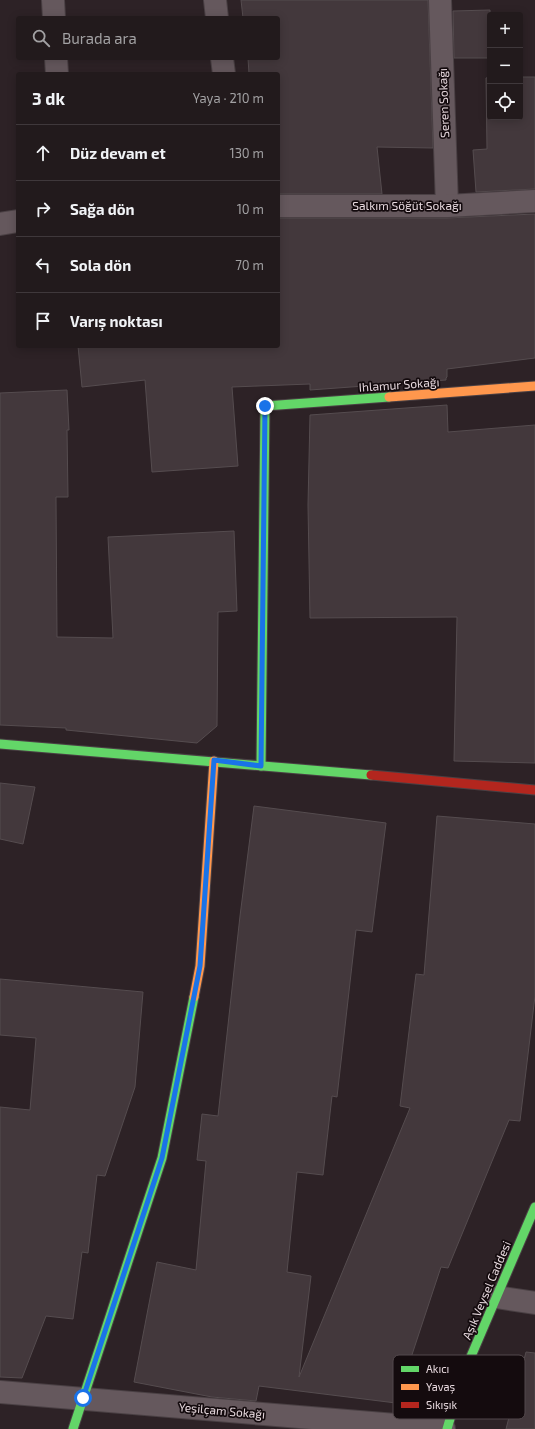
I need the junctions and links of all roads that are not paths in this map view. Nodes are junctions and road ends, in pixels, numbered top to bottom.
1 (52, 0) edge
2 (215, 0) edge
3 (440, 0) edge
4 (54, 16) edge
5 (217, 16) edge
6 (56, 60) edge
7 (222, 60) edge
8 (57, 72) edge
9 (224, 72) edge
10 (535, 201) edge
11 (280, 206) edge
12 (447, 206) junction
13 (16, 221) edge
14 (0, 224) edge
15 (535, 386) edge
16 (0, 744) edge
17 (214, 760) junction
18 (261, 766) junction
19 (535, 790) edge
20 (535, 1207) edge
21 (496, 1297) junction
22 (535, 1303) edge
23 (471, 1355) edge
24 (0, 1392) edge
25 (83, 1398) junction
26 (449, 1419) edge
27 (73, 1429) edge
28 (446, 1429) edge

1 - 4 street
2 - 5 street
3 - 12 street, Seren Sokağı
6 - 8 street
7 - 9 street
10 - 12 street, Salkım Söğüt Sokağı
11 - 12 street, Salkım Söğüt Sokağı
13 - 14 street
15 - 18 street, Ihlamur Sokağı
16 - 17 street
17 - 18 street
17 - 25 street
18 - 19 street
20 - 21 street, Aşık Veysel Caddesi
21 - 22 street
21 - 23 street, Aşık Veysel Caddesi
24 - 25 street, Yeşilçam Sokağı
25 - 27 street
25 - 28 street, Yeşilçam Sokağı
26 - 28 street, Aşık Veysel Caddesi

